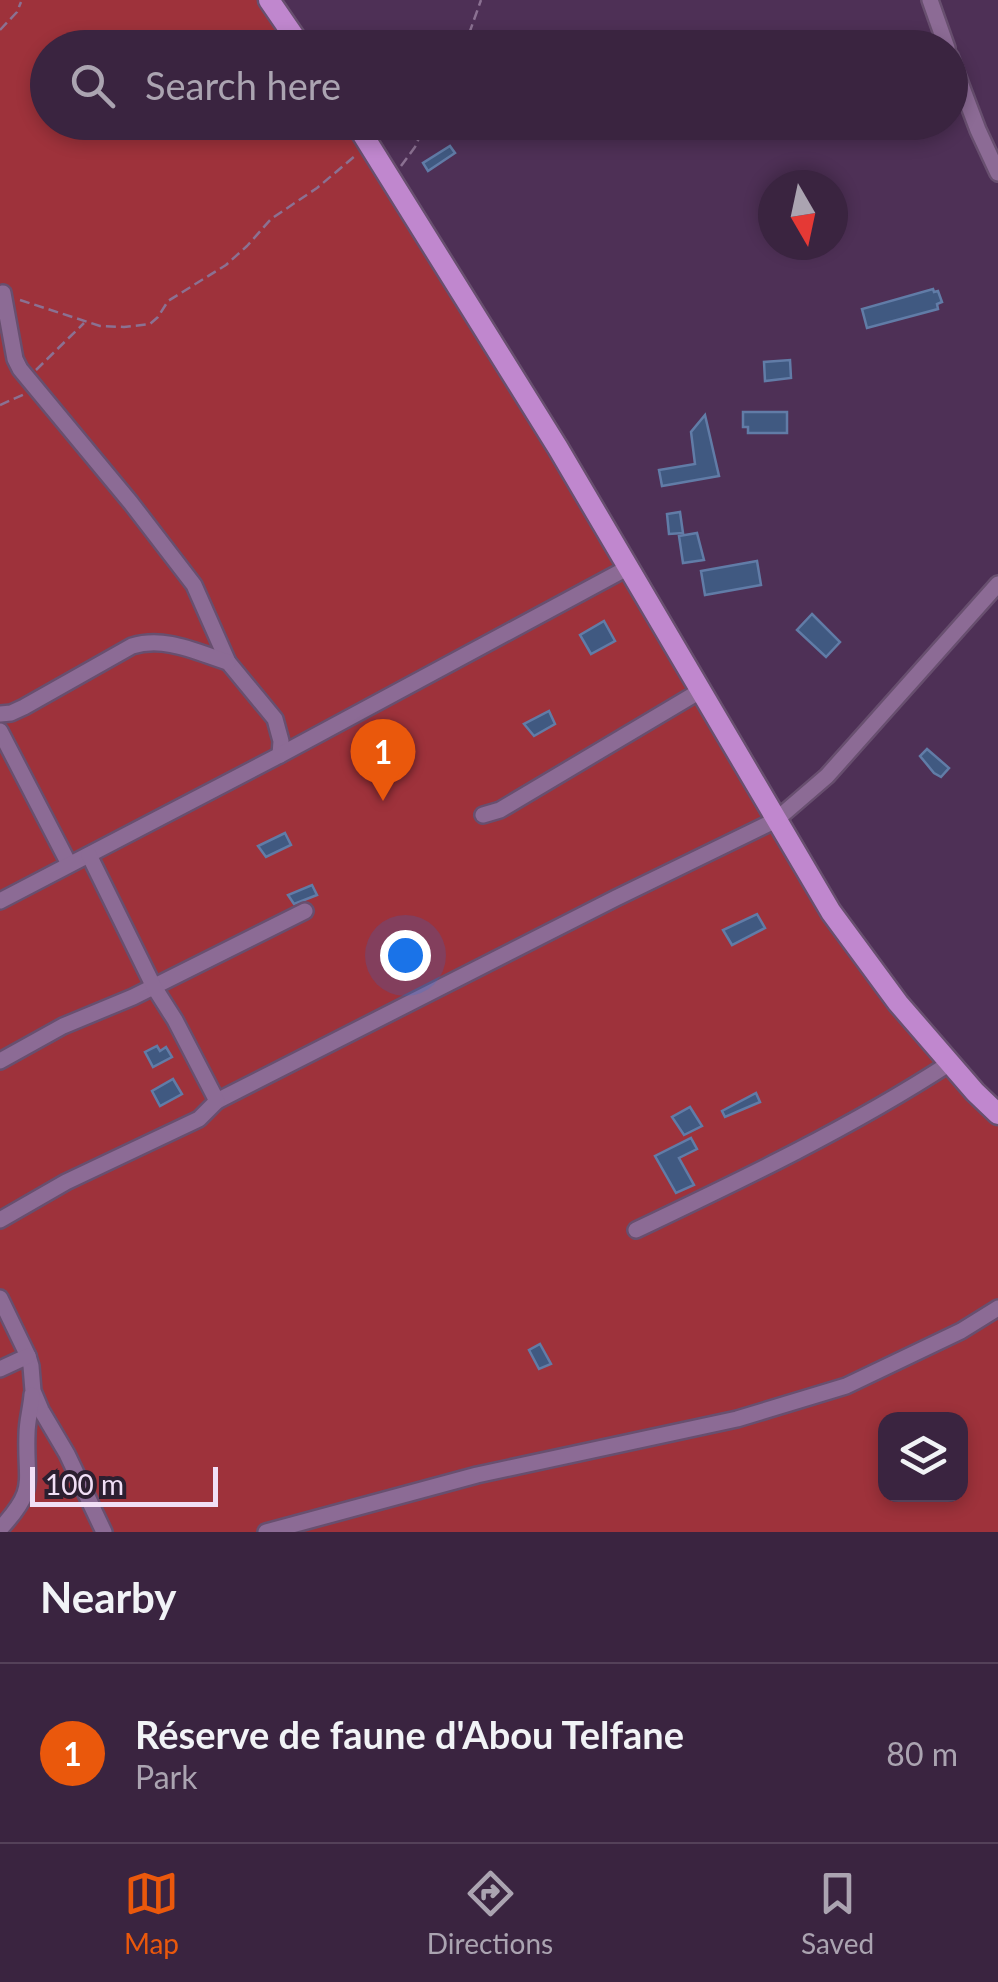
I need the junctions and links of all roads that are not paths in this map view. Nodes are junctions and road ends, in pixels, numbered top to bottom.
1 (269, 0) edge
2 (930, 0) edge
3 (290, 30) edge
4 (941, 30) edge
5 (968, 104) edge
6 (367, 140) edge
7 (998, 173) edge
8 (2, 294) edge
9 (629, 567) junction
10 (998, 584) edge
11 (228, 662) junction
12 (700, 691) junction
13 (0, 714) edge
14 (0, 730) edge
15 (280, 755) junction
16 (483, 814) dead end
17 (776, 820) junction
18 (89, 855) junction
19 (69, 864) junction
20 (0, 901) edge
21 (305, 911) dead end
22 (154, 987) junction
23 (0, 1061) edge
24 (950, 1064) junction
25 (217, 1101) junction
26 (998, 1114) edge
27 (0, 1220) edge
28 (636, 1230) dead end
29 (0, 1298) edge
30 (998, 1308) edge
31 (28, 1356) junction
32 (0, 1369) edge
33 (33, 1391) junction
34 (0, 1529) edge
35 (104, 1532) edge
36 (266, 1532) edge

1 - 3 main road
2 - 4 street
5 - 7 street
6 - 9 main road
8 - 11 street
9 - 12 main road
9 - 15 street
10 - 17 street
11 - 13 street
11 - 15 street
12 - 16 street
12 - 17 main road
14 - 19 street
15 - 18 street
17 - 24 main road
17 - 25 street
18 - 19 street
18 - 22 street
19 - 20 street
21 - 22 street
22 - 23 street
22 - 25 street
24 - 26 main road
24 - 28 street
25 - 27 street
29 - 31 street
30 - 36 street
31 - 32 street
31 - 33 street
33 - 34 street
33 - 35 street

